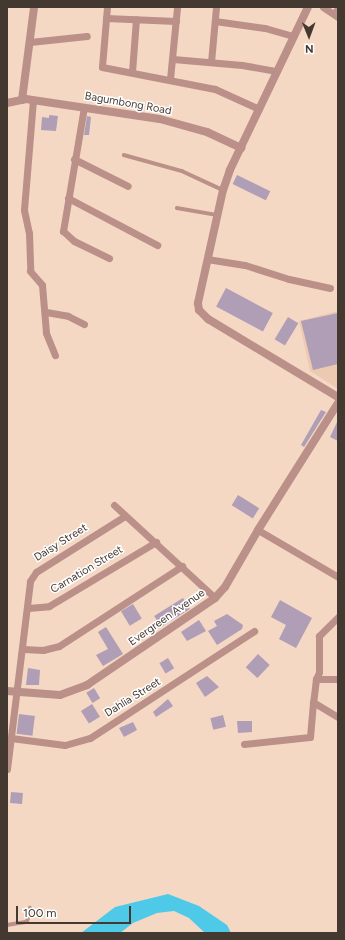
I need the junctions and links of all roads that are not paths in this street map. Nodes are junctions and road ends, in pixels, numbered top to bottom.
1 (34, 7) edge
2 (107, 7) edge
3 (177, 7) edge
4 (216, 7) edge
5 (308, 7) edge
6 (323, 7) edge
7 (338, 7) edge
8 (336, 15) edge
9 (106, 18) junction
10 (136, 19) junction
11 (176, 21) junction
12 (215, 21) junction
13 (87, 36) dead end
14 (293, 36) junction
15 (30, 42) junction
16 (173, 59) junction
17 (211, 62) junction
18 (276, 71) junction
19 (132, 72) junction
20 (170, 79) junction
21 (22, 100) junction
22 (33, 100) junction
23 (7, 103) edge
24 (84, 107) junction
25 (259, 109) junction
26 (241, 148) junction
27 (124, 155) dead end
28 (74, 160) junction
29 (128, 186) dead end
30 (223, 190) junction
31 (68, 198) junction
32 (176, 208) dead end
33 (217, 215) junction
34 (157, 245) dead end
35 (109, 258) dead end
36 (207, 259) junction
37 (330, 288) dead end
38 (46, 312) junction
39 (84, 324) dead end
40 (55, 355) dead end
41 (338, 397) edge
42 (338, 403) edge
43 (114, 505) dead end
44 (125, 516) junction
45 (258, 530) junction
46 (156, 542) junction
47 (182, 566) junction
48 (338, 577) edge
49 (216, 598) junction
50 (28, 608) junction
51 (338, 617) edge
52 (254, 632) dead end
53 (23, 650) junction
54 (316, 679) junction
55 (338, 679) edge
56 (7, 691) edge
57 (18, 692) junction
58 (313, 702) junction
59 (338, 717) edge
60 (11, 738) junction
61 (244, 744) dead end
62 (7, 769) edge
63 (30, 908) dead end
64 (7, 924) edge

1 - 15 street
2 - 9 street
3 - 11 street
4 - 12 street
5 - 14 street
6 - 8 street
7 - 8 lane
9 - 10 street
9 - 19 street
10 - 11 street
10 - 19 street
11 - 16 street
12 - 14 street
12 - 17 street
13 - 15 street
14 - 18 street
15 - 21 street
16 - 17 street
16 - 20 street
17 - 18 street
18 - 25 street
19 - 20 street
20 - 25 street
21 - 22 street, Bagumbong Road
21 - 23 street, Bagumbong Road
22 - 24 street, Bagumbong Road
22 - 38 street
24 - 26 street, Bagumbong Road
24 - 28 street
25 - 26 street
26 - 30 street
27 - 30 lane
28 - 29 street
28 - 31 street
30 - 33 street
31 - 34 street
31 - 35 street
32 - 33 lane
33 - 36 street
36 - 37 street
36 - 41 street
38 - 39 street
38 - 40 street
42 - 45 street, Evergreen Avenue
43 - 44 street
44 - 46 street
44 - 50 street, Daisy Street
45 - 48 street
45 - 49 street, Evergreen Avenue
46 - 47 street
46 - 50 street, Carnation Street
47 - 49 street
47 - 53 street
49 - 57 street, Evergreen Avenue
50 - 53 street, Daisy Street
51 - 54 street
52 - 60 street, Dahlia Street
53 - 57 street, Daisy Street
54 - 55 street
54 - 58 street
56 - 57 street, Evergreen Avenue
57 - 60 street, Daisy Street
58 - 59 street
58 - 61 street
60 - 62 street, Daisy Street
63 - 64 lane

